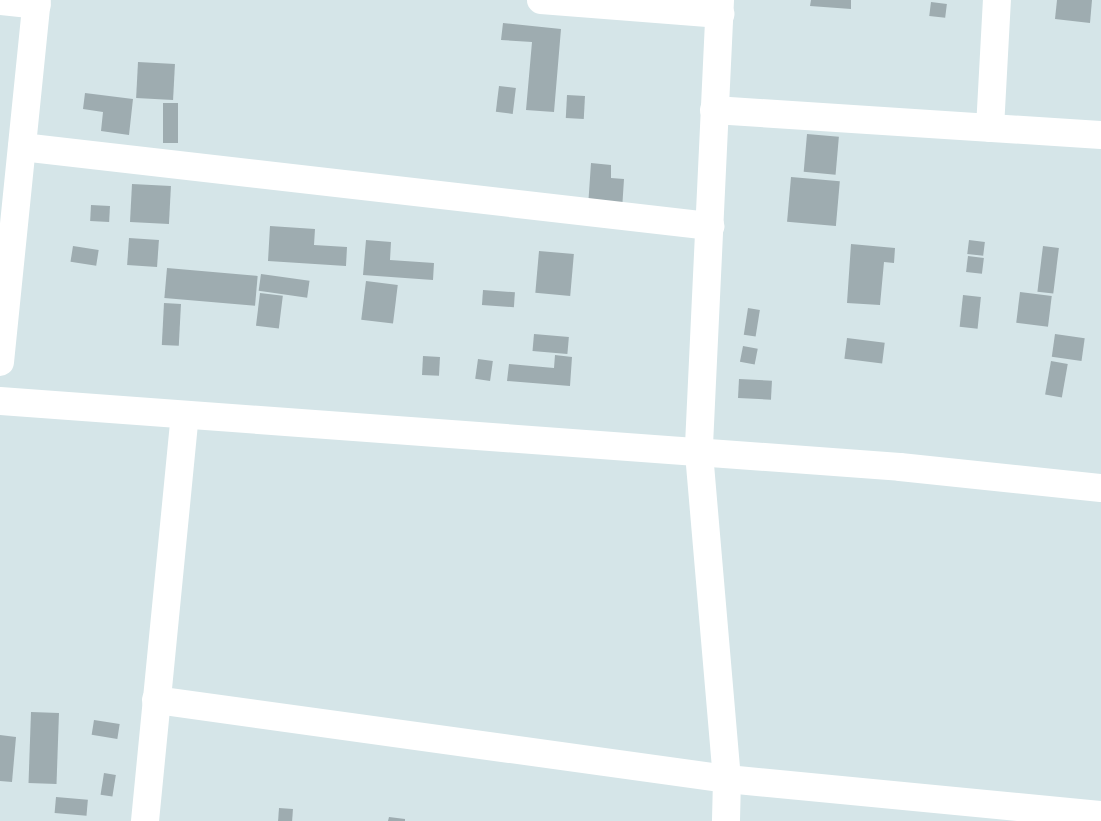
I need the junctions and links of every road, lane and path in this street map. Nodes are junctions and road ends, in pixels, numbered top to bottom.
1 (541, 0) edge
2 (997, 0) edge
3 (0, 1) edge
4 (37, 2) edge
5 (720, 7) edge
6 (714, 110) junction
7 (990, 128) junction
8 (1101, 135) edge
9 (22, 147) junction
10 (710, 226) junction
11 (0, 362) edge
12 (0, 401) edge
13 (185, 416) junction
14 (699, 453) junction
15 (1101, 488) edge
16 (156, 700) junction
17 (727, 779) junction
18 (1101, 815) edge
19 (145, 821) edge
20 (726, 821) edge

1 - 5 street
2 - 7 street
3 - 4 street
4 - 9 street
5 - 6 street
6 - 7 street
6 - 10 street
7 - 8 street
9 - 10 street
9 - 11 street
10 - 14 street
12 - 13 street
13 - 14 street
13 - 16 street
14 - 15 street
14 - 17 street
16 - 17 street
16 - 19 street
17 - 18 street
17 - 20 street

